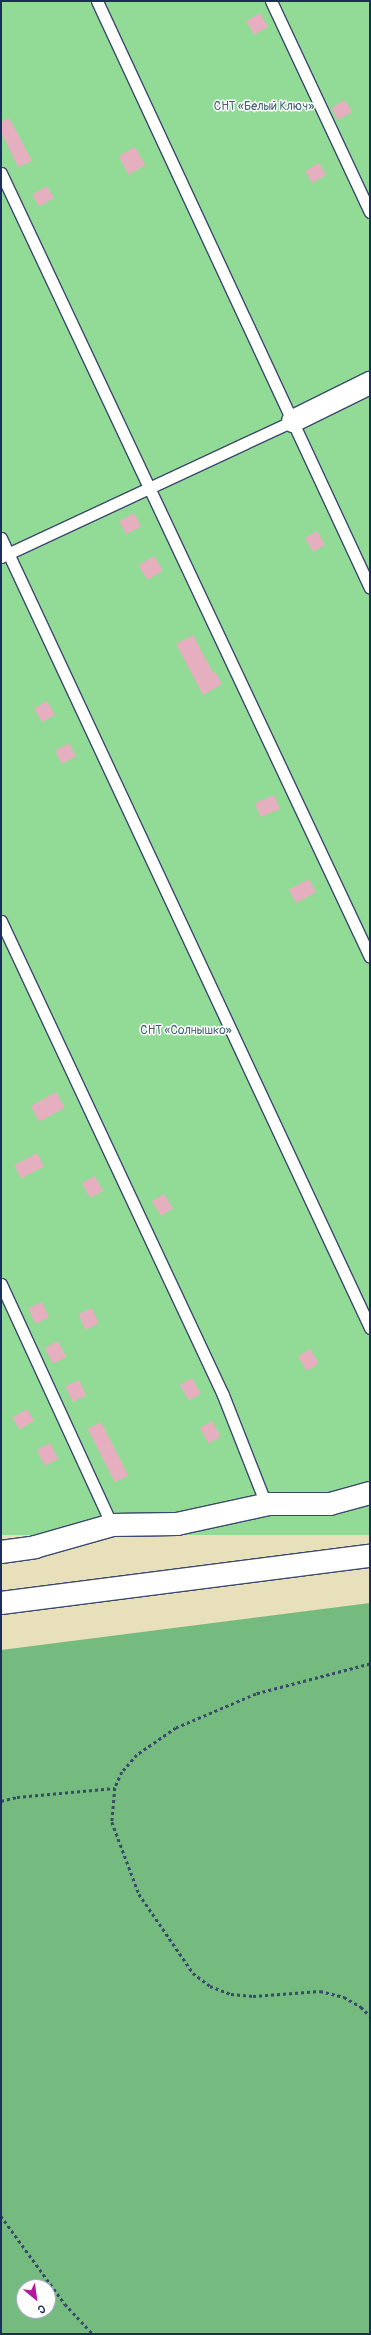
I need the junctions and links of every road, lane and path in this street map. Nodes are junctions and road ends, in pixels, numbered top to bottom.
1 (97, 1) edge
2 (271, 1) edge
3 (1, 173) edge
4 (370, 212) edge
5 (370, 383) edge
6 (293, 421) junction
7 (149, 488) junction
8 (1, 538) edge
9 (5, 556) edge
10 (370, 588) edge
11 (1, 921) edge
12 (370, 957) edge
13 (1, 1284) edge
14 (370, 1328) edge
15 (370, 1493) edge
16 (266, 1504) junction
17 (112, 1525) junction
18 (1, 1552) edge
19 (370, 1556) edge
20 (1, 1603) edge
21 (370, 1664) edge
22 (115, 1788) junction
23 (1, 1801) edge
24 (370, 2016) edge
25 (1, 2216) edge
26 (94, 2334) edge

1 - 6 lane
2 - 4 lane
3 - 7 lane
5 - 6 street
6 - 7 lane
6 - 10 lane
7 - 9 lane
7 - 12 lane
8 - 9 lane
9 - 14 lane
11 - 16 lane
13 - 17 lane
15 - 16 street
16 - 17 street
17 - 18 street
19 - 20 street
21 - 22 path
22 - 23 path
22 - 24 path
25 - 26 path

